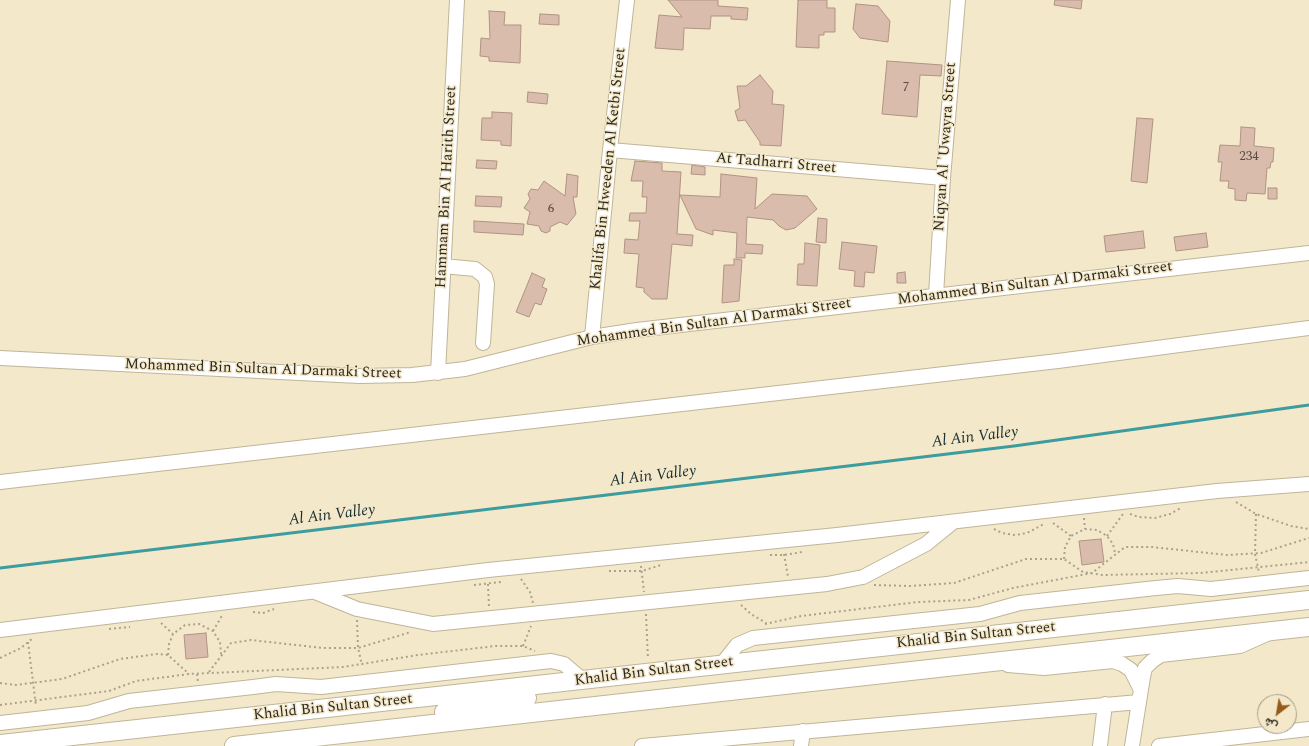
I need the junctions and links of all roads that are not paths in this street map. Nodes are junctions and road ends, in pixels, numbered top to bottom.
1 (456, 0) edge
2 (627, 0) edge
3 (958, 0) edge
4 (610, 150) junction
5 (943, 178) junction
6 (1309, 253) edge
7 (443, 266) junction
8 (936, 295) junction
9 (1309, 328) edge
10 (592, 337) junction
11 (483, 343) dead end
12 (0, 358) edge
13 (438, 373) junction
14 (0, 482) edge
15 (1309, 484) edge
16 (953, 522) junction
17 (1309, 578) edge
18 (313, 591) junction
19 (1309, 600) edge
20 (1309, 627) edge
21 (0, 630) edge
22 (1271, 632) junction
23 (996, 662) junction
24 (722, 664) junction
25 (583, 680) junction
26 (529, 687) junction
27 (1140, 695) junction
28 (1105, 704) junction
29 (0, 723) edge
30 (1309, 729) edge
31 (383, 730) junction
32 (802, 731) junction
33 (0, 744) edge
34 (681, 744) edge
35 (1169, 745) edge
36 (234, 746) edge
37 (642, 746) edge
38 (801, 746) edge
39 (1100, 746) edge
40 (1132, 746) edge

1 - 7 street, Hammam Bin Al Harith Street
2 - 4 street, Khalifa Bin Hweeden Al Ketbi Street
3 - 5 street, Niqyan Al 'Uwayra Street
4 - 5 street, At Tadharri Street
4 - 10 street, Khalifa Bin Hweeden Al Ketbi Street
5 - 8 street, Niqyan Al 'Uwayra Street
6 - 8 street, Mohammed Bin Sultan Al Darmaki Street
7 - 11 street
7 - 13 street, Hammam Bin Al Harith Street
8 - 10 street, Mohammed Bin Sultan Al Darmaki Street
9 - 14 street
10 - 13 street, Mohammed Bin Sultan Al Darmaki Street
12 - 13 street, Mohammed Bin Sultan Al Darmaki Street
15 - 16 street
16 - 18 street
16 - 18 street
17 - 24 street
18 - 21 street
19 - 24 main road, Khalid Bin Sultan Street
20 - 22 main road, Khalid Bin Sultan Street
22 - 23 main road, Khalid Bin Sultan Street
22 - 27 street
23 - 27 street
23 - 31 main road, Khalid Bin Sultan Street
24 - 25 main road, Khalid Bin Sultan Street
25 - 26 main road, Khalid Bin Sultan Street
25 - 29 street
26 - 31 main road
26 - 33 main road, Khalid Bin Sultan Street
27 - 28 street
27 - 40 street
28 - 32 street
28 - 39 street
30 - 35 street
31 - 36 main road, Khalid Bin Sultan Street
32 - 34 street
32 - 38 street
34 - 37 street

